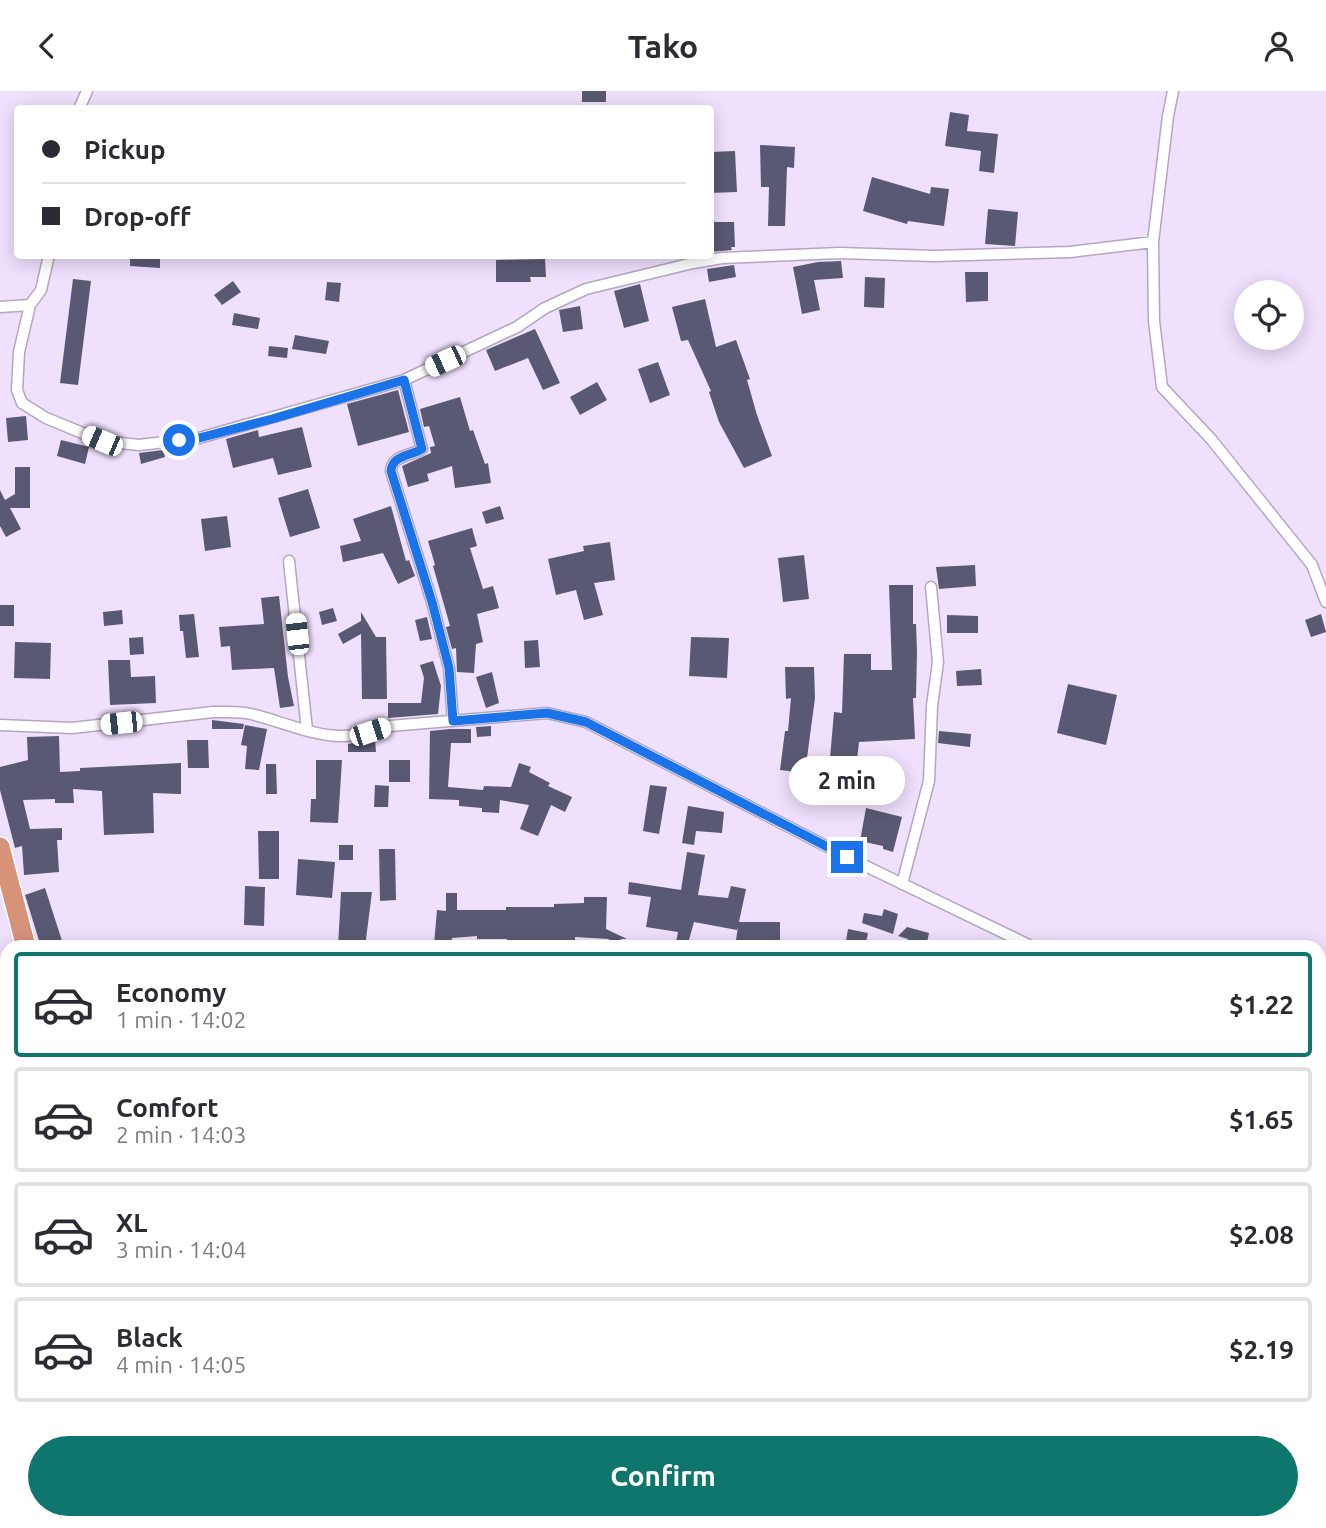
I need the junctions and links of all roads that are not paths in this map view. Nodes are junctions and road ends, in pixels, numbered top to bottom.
1 (1173, 91) edge
2 (1153, 242) junction
3 (48, 259) edge
4 (30, 305) junction
5 (0, 307) edge
6 (404, 380) junction
7 (289, 561) dead end
8 (931, 587) dead end
9 (1326, 602) edge
10 (453, 721) junction
11 (0, 725) edge
12 (307, 730) junction
13 (0, 847) edge
14 (902, 884) junction
15 (24, 940) edge
16 (1018, 940) edge

1 - 2 street
2 - 6 street
2 - 9 street
3 - 4 street
4 - 5 street
4 - 6 street
6 - 10 street
7 - 12 street
8 - 14 street
10 - 12 street
10 - 14 street
11 - 12 street
13 - 15 highway
14 - 16 street

